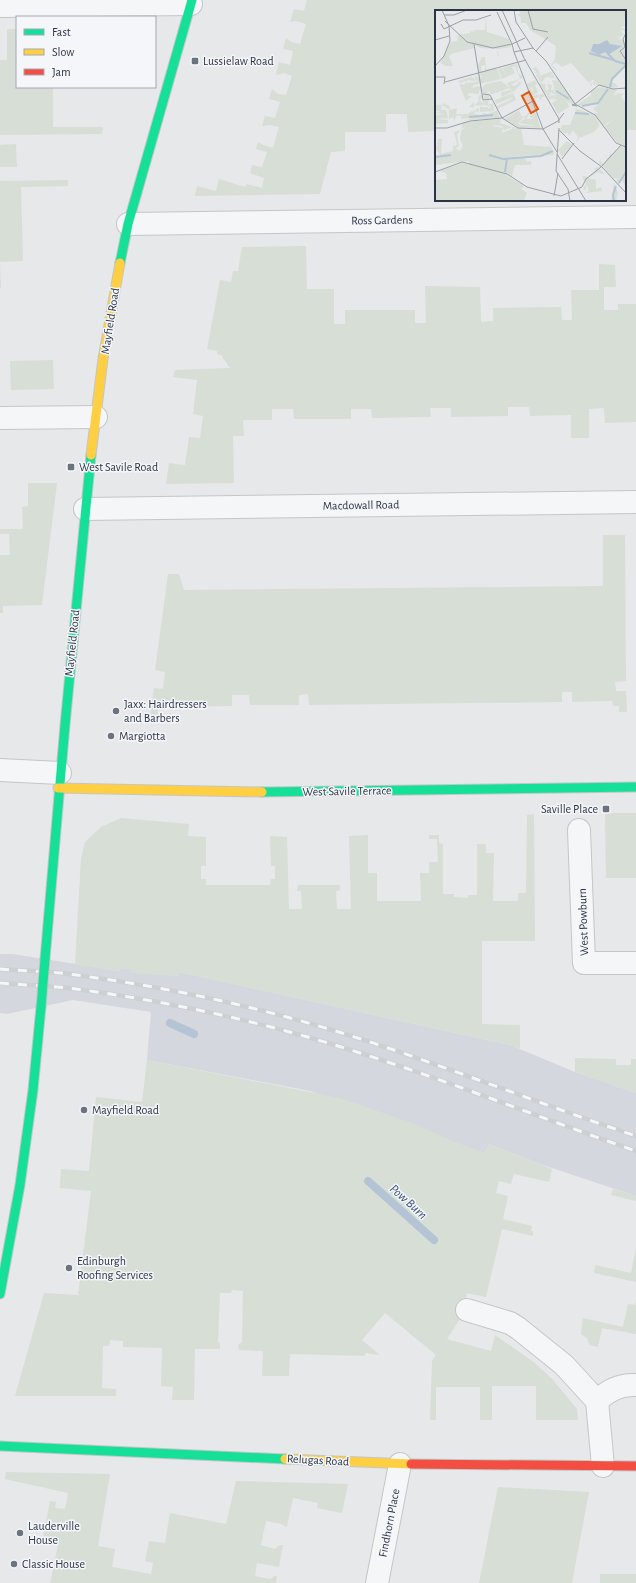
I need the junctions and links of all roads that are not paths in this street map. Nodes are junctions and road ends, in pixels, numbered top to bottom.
1 (191, 2) edge
2 (0, 6) edge
3 (636, 217) edge
4 (128, 224) junction
5 (96, 417) junction
6 (0, 418) edge
7 (636, 502) edge
8 (85, 509) junction
9 (0, 770) edge
10 (59, 781) junction
11 (636, 787) edge
12 (579, 830) dead end
13 (636, 963) edge
14 (3, 1261) edge
15 (0, 1294) edge
16 (467, 1310) dead end
17 (636, 1385) edge
18 (597, 1401) junction
19 (0, 1446) edge
20 (400, 1464) junction
21 (602, 1466) junction
22 (636, 1466) edge
23 (377, 1583) edge

1 - 2 street
1 - 4 street, Mayfield Road
3 - 4 street, Ross Gardens
4 - 5 street, Mayfield Road
5 - 6 street
5 - 8 street, Mayfield Road
7 - 8 street, Macdowall Road
8 - 10 street, Mayfield Road
9 - 10 street
10 - 11 street, West Savile Terrace
10 - 14 street, Mayfield Road, bridge
12 - 13 street, West Powburn
14 - 15 street, Mayfield Road
16 - 18 street
17 - 18 street
18 - 21 street
19 - 20 street, Relugas Road
20 - 21 street, Relugas Road
20 - 23 street, Findhorn Place
21 - 22 street, Relugas Road

